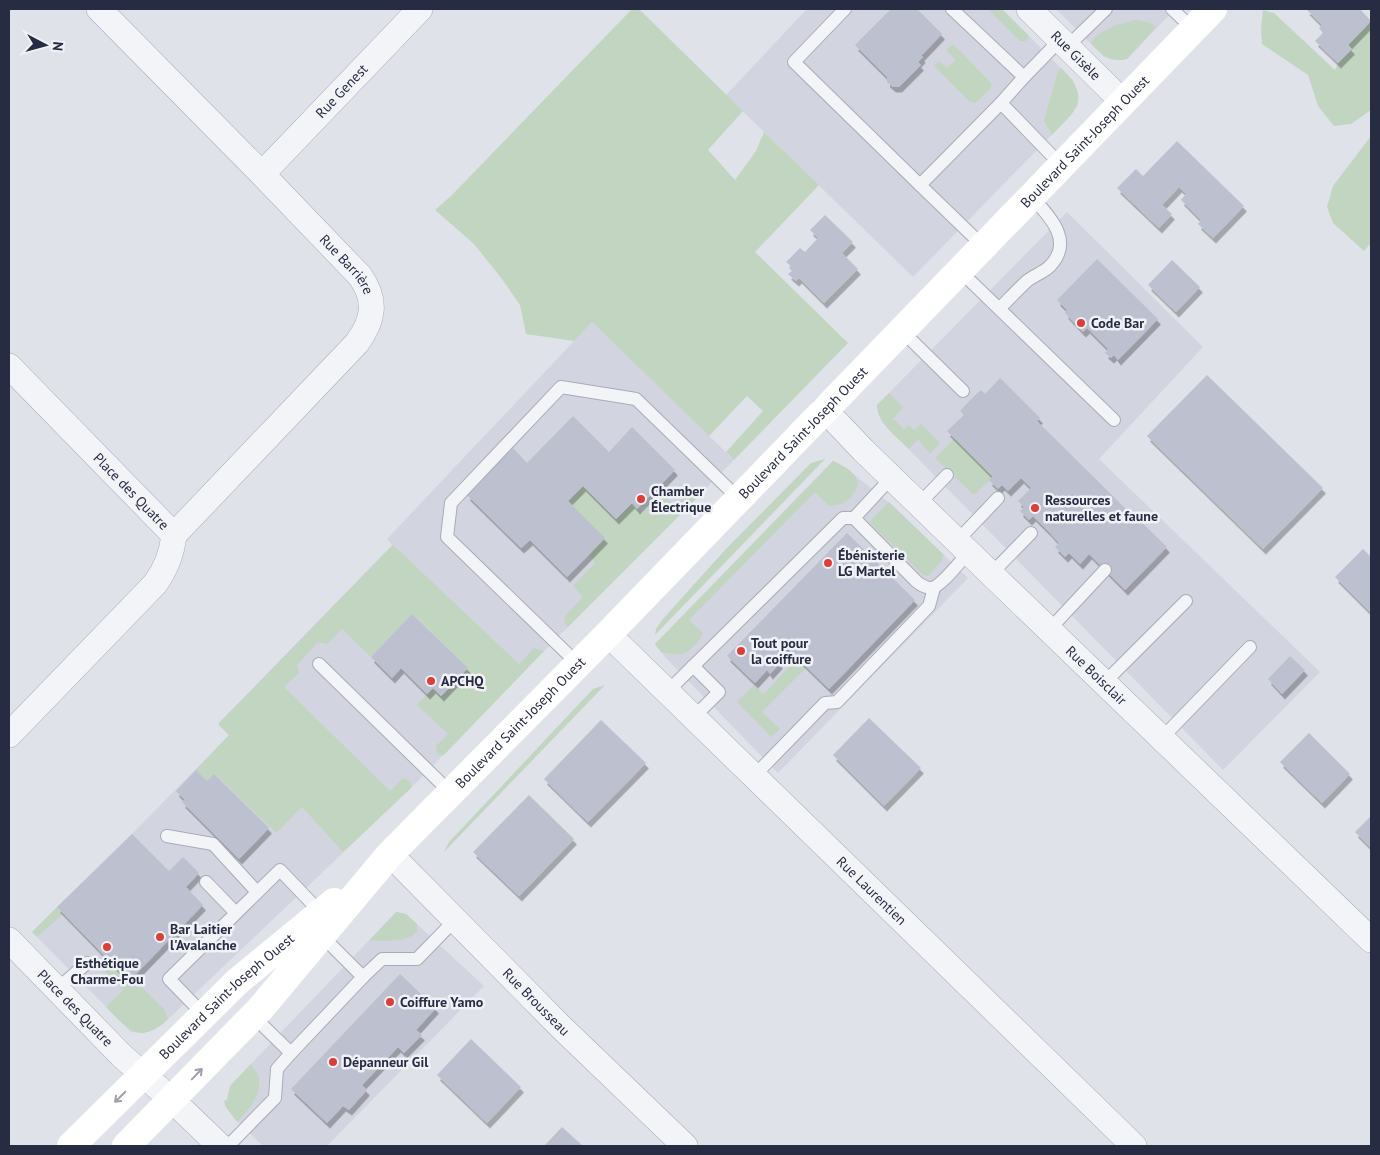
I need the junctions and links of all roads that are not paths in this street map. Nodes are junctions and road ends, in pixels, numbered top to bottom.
1 (98, 9) edge
2 (420, 9) edge
3 (845, 9) edge
4 (952, 9) edge
5 (1029, 9) edge
6 (1106, 9) edge
7 (1172, 9) edge
8 (1213, 9) edge
9 (1193, 30) junction
10 (1064, 43) junction
11 (1024, 77) junction
12 (1122, 102) junction
13 (1001, 103) junction
14 (1061, 165) junction
15 (262, 174) junction
16 (920, 185) junction
17 (1031, 196) junction
18 (983, 246) junction
19 (959, 270) junction
20 (1000, 308) junction
21 (901, 330) junction
22 (9, 366) edge
23 (963, 391) dead end
24 (824, 409) junction
25 (1114, 420) dead end
26 (947, 476) dead end
27 (892, 477) junction
28 (738, 498) junction
29 (998, 498) dead end
30 (919, 504) junction
31 (854, 518) junction
32 (1031, 533) dead end
33 (174, 535) junction
34 (963, 546) junction
35 (1105, 570) dead end
36 (991, 574) junction
37 (934, 588) junction
38 (1186, 601) dead end
39 (1049, 630) junction
40 (608, 634) junction
41 (1250, 647) dead end
42 (319, 664) dead end
43 (578, 664) junction
44 (693, 666) junction
45 (1104, 683) junction
46 (667, 692) junction
47 (693, 718) junction
48 (9, 735) edge
49 (1161, 739) junction
50 (754, 776) junction
51 (451, 793) junction
52 (167, 836) dead end
53 (390, 854) junction
54 (206, 882) dead end
55 (257, 892) junction
56 (236, 913) junction
57 (455, 920) junction
58 (321, 923) junction
59 (9, 940) edge
60 (1371, 940) edge
61 (87, 962) dead end
62 (364, 977) junction
63 (57, 989) junction
64 (204, 1015) junction
65 (253, 1016) junction
66 (291, 1053) junction
67 (143, 1074) junction
68 (172, 1100) junction
69 (71, 1146) edge
70 (126, 1146) edge
71 (220, 1146) edge
72 (228, 1146) edge
73 (686, 1146) edge
74 (1134, 1146) edge

1 - 15 street, Rue Barrière
2 - 15 street, Rue Genest
3 - 16 lane
4 - 11 lane
5 - 10 street, Rue Gisèle
6 - 10 lane
7 - 9 lane
8 - 9 main road, Boulevard Saint-Joseph Ouest
9 - 12 main road, Boulevard Saint-Joseph Ouest
10 - 11 lane
10 - 12 street, Rue Gisèle
11 - 13 lane
12 - 14 main road, Boulevard Saint-Joseph Ouest
13 - 14 lane
13 - 16 lane
14 - 17 main road, Boulevard Saint-Joseph Ouest
15 - 33 street, Rue Barrière
16 - 18 lane
17 - 18 main road, Boulevard Saint-Joseph Ouest
17 - 20 lane
18 - 19 main road, Boulevard Saint-Joseph Ouest
19 - 20 lane
19 - 21 main road, Boulevard Saint-Joseph Ouest
20 - 25 lane
21 - 23 lane
21 - 24 main road, Boulevard Saint-Joseph Ouest
22 - 33 street, Place des Quatre
24 - 27 street, Rue Boisclair
24 - 28 main road, Boulevard Saint-Joseph Ouest
26 - 30 lane
27 - 30 street, Rue Boisclair
27 - 31 lane
28 - 40 main road, Boulevard Saint-Joseph Ouest
28 - 43 lane
29 - 34 lane
30 - 34 street, Rue Boisclair
31 - 37 lane
31 - 44 lane
32 - 36 lane
33 - 48 street, Place des Quatre
34 - 36 street, Rue Boisclair
34 - 37 lane
35 - 39 lane
36 - 39 street, Rue Boisclair
37 - 50 lane
38 - 45 lane
39 - 45 street, Rue Boisclair
40 - 43 main road, Boulevard Saint-Joseph Ouest
40 - 46 street, Rue Laurentien
41 - 49 lane
42 - 51 lane
43 - 51 main road, Boulevard Saint-Joseph Ouest
44 - 46 lane
44 - 47 lane
45 - 49 street, Rue Boisclair
46 - 47 street, Rue Laurentien
47 - 50 street, Rue Laurentien
49 - 60 street, Rue Boisclair
50 - 74 street, Rue Laurentien
51 - 53 main road, Boulevard Saint-Joseph Ouest
52 - 55 lane
53 - 57 street, Rue Brousseau
53 - 58 main road, Boulevard Saint-Joseph Ouest
54 - 56 lane
55 - 56 lane
55 - 58 lane
56 - 64 lane
57 - 62 lane
57 - 73 street, Rue Brousseau
58 - 62 lane
58 - 64 main road, Boulevard Saint-Joseph Ouest
58 - 65 main road, Boulevard Saint-Joseph Ouest
59 - 63 street, Place des Quatre
61 - 63 lane
62 - 66 lane
63 - 67 street, Place des Quatre
64 - 67 main road, Boulevard Saint-Joseph Ouest
65 - 66 lane
68 -> 65 main road, Boulevard Saint-Joseph Ouest
66 - 72 lane
67 - 68 street, Place des Quatre
67 -> 69 main road, Boulevard Saint-Joseph Ouest
68 - 70 main road, Boulevard Saint-Joseph Ouest
68 - 71 street, Place des Quatre

